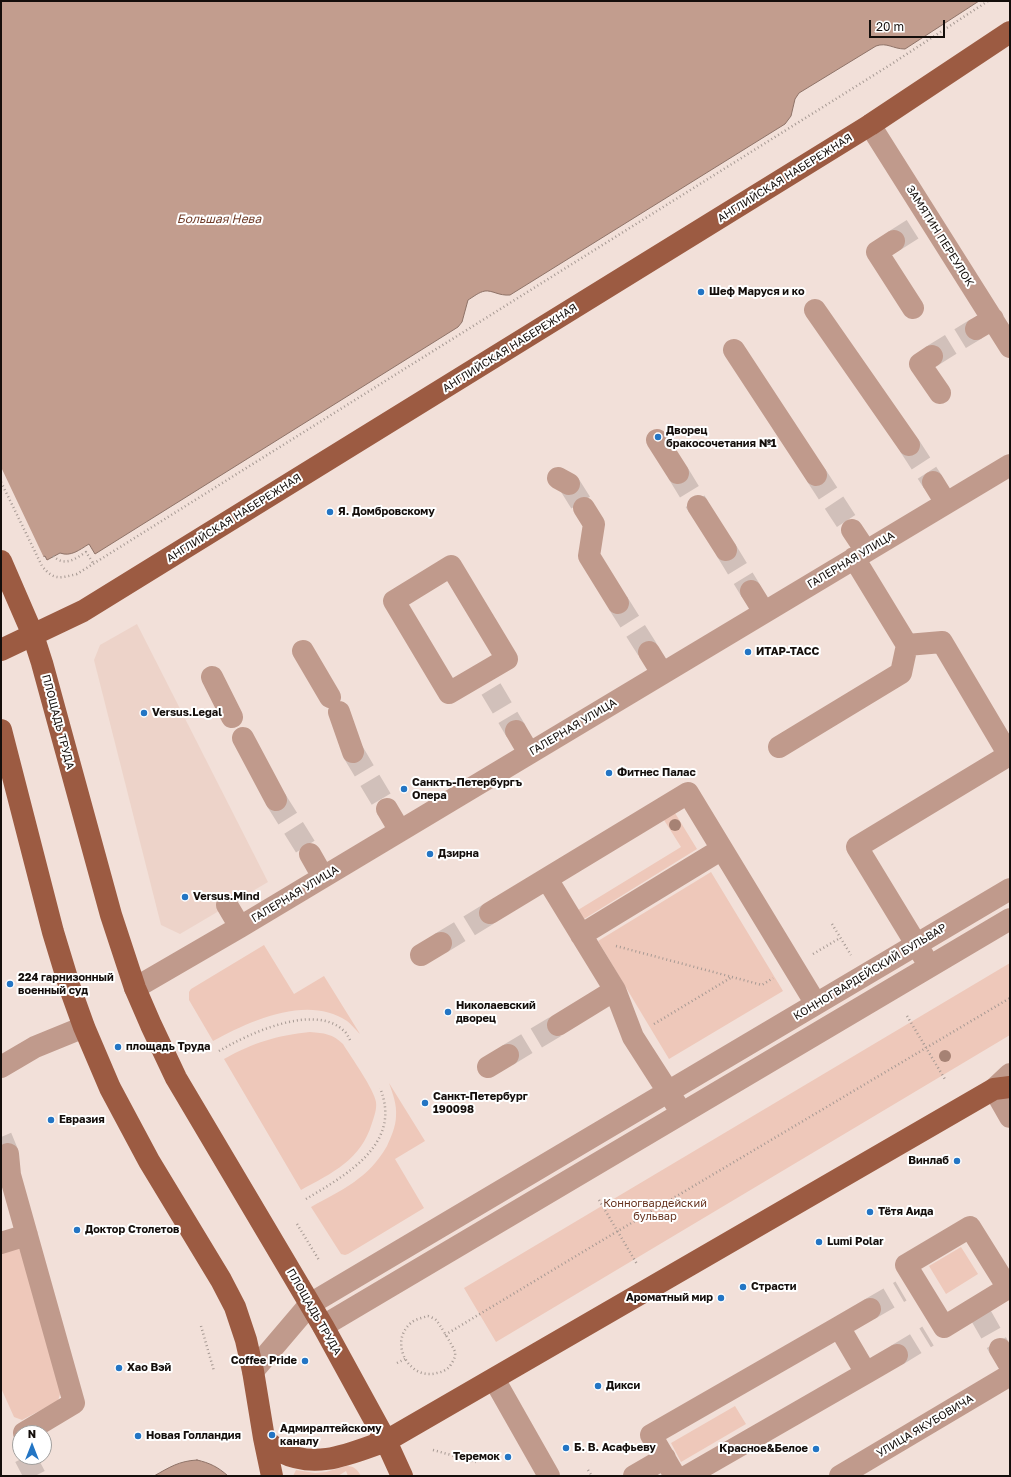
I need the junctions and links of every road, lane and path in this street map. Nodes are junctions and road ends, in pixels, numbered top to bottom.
1 (988, 1) edge
2 (1010, 32) edge
3 (870, 125) junction
4 (894, 241) tunnel mouth
5 (913, 308) dead end
6 (815, 310) dead end
7 (1010, 347) edge
8 (734, 350) dead end
9 (932, 356) tunnel mouth
10 (940, 393) dead end
11 (657, 440) dead end
12 (909, 445) tunnel mouth
13 (1010, 465) edge
14 (678, 473) tunnel mouth
15 (816, 475) tunnel mouth
16 (1, 482) edge
17 (933, 482) tunnel mouth
18 (946, 503) junction
19 (698, 506) tunnel mouth
20 (584, 508) tunnel mouth
21 (852, 530) tunnel mouth
22 (726, 550) tunnel mouth
23 (860, 555) junction
24 (53, 556) dead end
25 (1, 562) edge
26 (93, 563) junction
27 (751, 590) tunnel mouth
28 (618, 603) tunnel mouth
29 (764, 612) junction
30 (33, 635) junction
31 (908, 645) junction
32 (1, 650) edge
33 (303, 651) dead end
34 (649, 652) tunnel mouth
35 (662, 673) junction
36 (212, 677) dead end
37 (486, 681) joint
38 (232, 717) dead end
39 (1, 730) edge
40 (516, 731) tunnel mouth
41 (243, 738) dead end
42 (780, 746) dead end
43 (353, 752) tunnel mouth
44 (529, 753) junction
45 (1010, 756) edge
46 (276, 800) tunnel mouth
47 (387, 808) tunnel mouth
48 (400, 831) junction
49 (722, 849) junction
50 (310, 854) tunnel mouth
51 (323, 877) junction
52 (547, 878) junction
53 (1010, 889) edge
54 (227, 905) dead end
55 (490, 913) tunnel mouth
56 (1010, 919) edge
57 (832, 924) dead end
58 (240, 927) junction
59 (581, 935) junction
60 (840, 938) junction
61 (441, 943) tunnel mouth
62 (916, 944) junction
63 (421, 955) dead end
64 (853, 959) dead end
65 (793, 966) junction
66 (930, 966) junction
67 (732, 977) junction
68 (135, 988) junction
69 (615, 990) junction
70 (1010, 998) edge
71 (816, 1004) junction
72 (907, 1016) dead end
73 (558, 1025) tunnel mouth
74 (84, 1027) junction
75 (633, 1037) junction
76 (350, 1040) dead end
77 (926, 1048) junction
78 (219, 1051) dead end
79 (508, 1055) tunnel mouth
80 (1, 1067) edge
81 (488, 1067) dead end
82 (1010, 1074) edge
83 (946, 1081) dead end
84 (380, 1088) dead end
85 (1002, 1088) edge
86 (668, 1091) junction
87 (682, 1114) junction
88 (1010, 1118) edge
89 (8, 1154) tunnel mouth
90 (5, 1177) edge
91 (306, 1199) dead end
92 (599, 1200) dead end
93 (297, 1224) dead end
94 (618, 1231) junction
95 (27, 1235) junction
96 (1, 1243) edge
97 (319, 1260) dead end
98 (637, 1264) dead end
99 (310, 1304) junction
100 (870, 1309) tunnel mouth
101 (201, 1326) dead end
102 (323, 1326) junction
103 (839, 1327) junction
104 (936, 1332) joint
105 (445, 1335) junction
106 (897, 1355) tunnel mouth
107 (404, 1359) junction
108 (397, 1363) dead end
109 (214, 1371) dead end
110 (253, 1371) junction
111 (866, 1373) junction
112 (1010, 1375) edge
113 (494, 1379) junction
114 (37, 1425) edge
115 (264, 1438) junction
116 (386, 1441) junction
117 (433, 1450) dead end
118 (476, 1462) dead end
119 (670, 1467) edge
120 (588, 1470) dead end
121 (272, 1476) edge
122 (402, 1476) edge
123 (549, 1476) edge
124 (592, 1476) edge
125 (634, 1476) edge
126 (687, 1476) edge
127 (840, 1476) edge

1 - 26 path
2 - 3 main road, АНГЛИЙСКАЯ НАБЕРЕЖНАЯ
3 - 7 street, ЗАМЯТИН ПЕРЕУЛОК
3 - 30 main road, АНГЛИЙСКАЯ НАБЕРЕЖНАЯ
4 - 5 street
6 - 12 street
8 - 15 street
9 - 10 street
11 - 14 street
13 - 18 street, ГАЛЕРНАЯ УЛИЦА
16 - 26 path
17 - 18 street
18 - 23 street, ГАЛЕРНАЯ УЛИЦА
19 - 22 street
20 - 28 street
21 - 23 street
23 - 29 street, ГАЛЕРНАЯ УЛИЦА
23 - 31 street
24 - 26 path
25 - 30 main road, ПЛОЩАДЬ ТРУДА
27 - 29 street
29 - 35 street, ГАЛЕРНАЯ УЛИЦА
30 - 32 main road, АНГЛИЙСКАЯ НАБЕРЕЖНАЯ
30 - 68 main road, ПЛОЩАДЬ ТРУДА
31 - 42 street
31 - 45 street
33 - 43 street
34 - 35 street
35 - 44 street, ГАЛЕРНАЯ УЛИЦА
36 - 38 street
37 - 37 street
39 - 74 main road
40 - 44 street
41 - 46 street
44 - 48 street, ГАЛЕРНАЯ УЛИЦА
45 - 62 street
47 - 48 street
48 - 51 street, ГАЛЕРНАЯ УЛИЦА
49 - 52 street
49 - 59 street
49 - 65 street
50 - 51 street
51 - 58 street, ГАЛЕРНАЯ УЛИЦА
52 - 55 street
52 - 59 street
53 - 62 street, КОННОГВАРДЕЙСКИЙ БУЛЬВАР
54 - 58 street
56 - 66 street
57 - 60 path
58 - 68 street, ГАЛЕРНАЯ УЛИЦА
59 - 67 path
59 - 69 street
60 - 64 path
60 - 65 path
61 - 63 street
62 - 66 street
62 - 71 street, КОННОГВАРДЕЙСКИЙ БУЛЬВАР
65 - 67 path
65 - 71 street
66 - 87 street
67 - 75 path
68 - 99 main road, ПЛОЩАДЬ ТРУДА
69 - 73 street
69 - 75 street
70 - 77 path
71 - 86 street, КОННОГВАРДЕЙСКИЙ БУЛЬВАР
72 - 77 path
74 - 80 street
74 - 110 main road
75 - 86 street
76 - 78 path
77 - 83 path
77 - 94 path
79 - 81 street
82 - 85 street
84 - 91 path
85 - 88 street
85 - 113 main road
86 - 87 street
86 - 99 street, КОННОГВАРДЕЙСКИЙ БУЛЬВАР
87 - 102 street
89 - 90 street
90 - 95 street
92 - 94 path
93 - 97 path
94 - 98 path
94 - 105 path
95 - 96 street
95 - 114 street
99 - 102 main road, ПЛОЩАДЬ ТРУДА
99 - 110 street, КОННОГВАРДЕЙСКИЙ БУЛЬВАР
100 - 103 street
101 - 109 path
102 - 116 main road, ПЛОЩАДЬ ТРУДА
103 - 111 street
103 - 119 street
104 - 104 street
105 - 107 path
105 - 107 path
106 - 111 street
107 - 108 path
110 - 115 main road
111 - 126 street
112 - 127 street, УЛИЦА ЯКУБОВИЧА
113 - 116 main road
113 - 123 street
115 - 116 main road
115 - 121 main road
116 - 122 main road, ПЛОЩАДЬ ТРУДА
117 - 118 path
119 - 125 street
120 - 124 path

